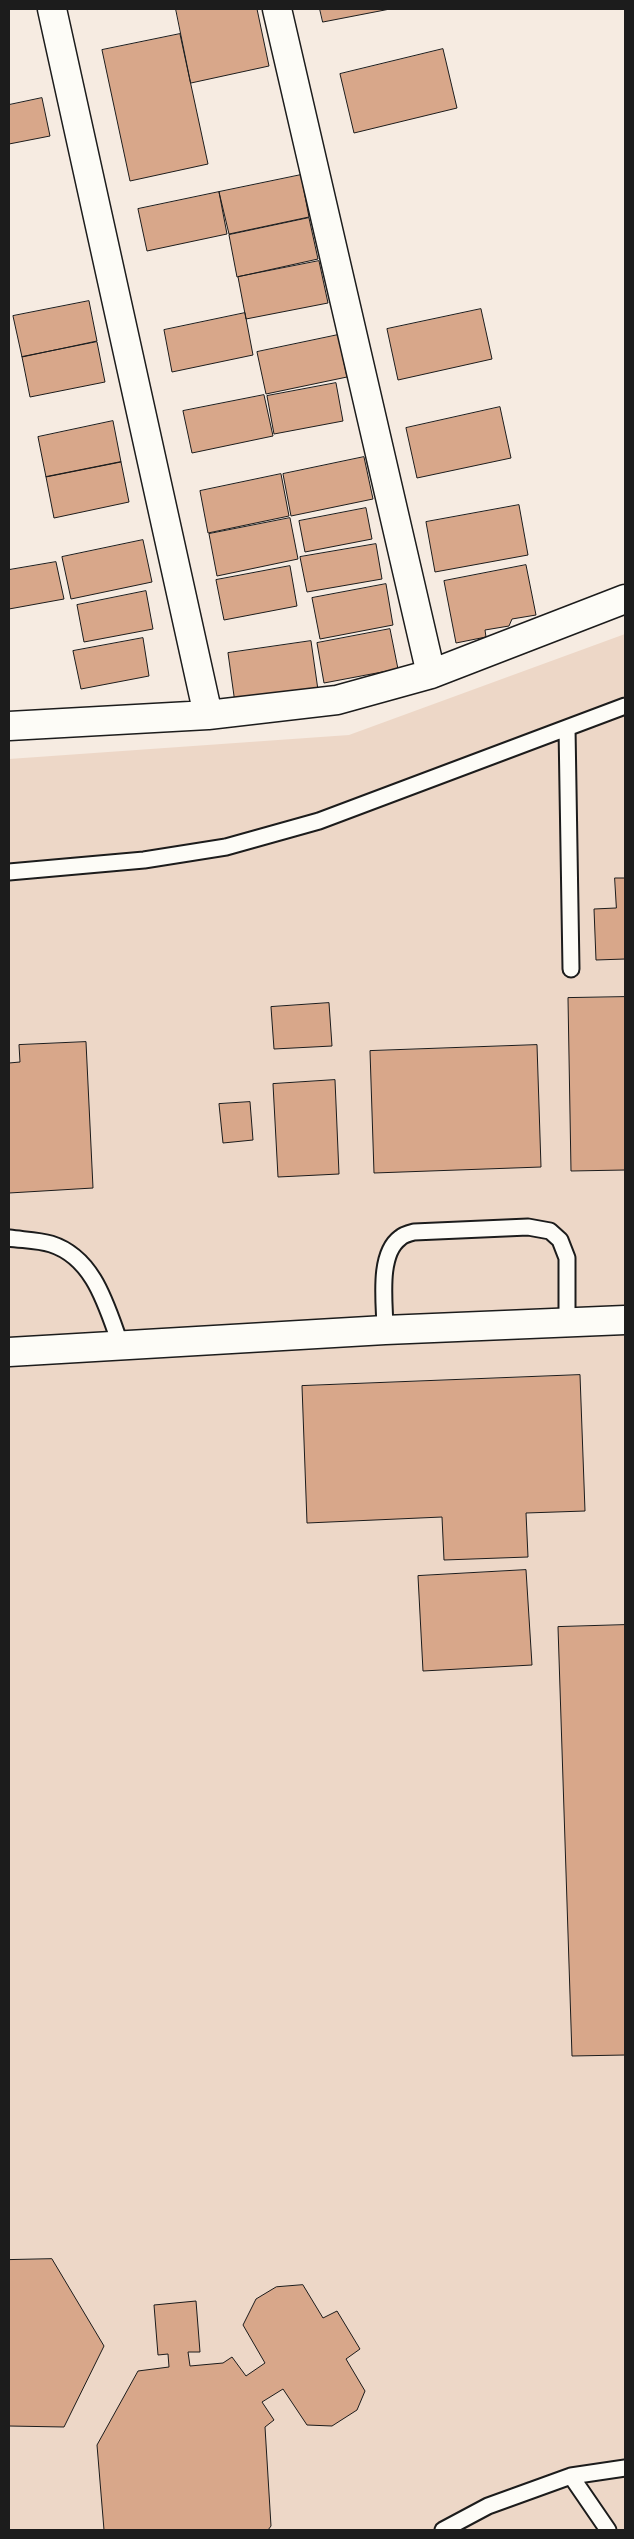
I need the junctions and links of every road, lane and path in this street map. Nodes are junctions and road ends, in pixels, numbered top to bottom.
1 (52, 9) edge
2 (276, 9) edge
3 (625, 599) edge
4 (431, 674) junction
5 (625, 706) edge
6 (208, 715) junction
7 (9, 726) edge
8 (568, 728) junction
9 (9, 872) edge
10 (571, 969) dead end
11 (9, 1238) edge
12 (625, 1320) edge
13 (567, 1323) junction
14 (385, 1330) junction
15 (121, 1346) junction
16 (9, 1352) edge
17 (625, 2468) edge
18 (571, 2476) junction
19 (443, 2530) edge
20 (608, 2530) edge

1 - 6 street
2 - 4 street
3 - 4 street
4 - 6 street
5 - 8 lane
6 - 7 street
8 - 9 lane
8 - 10 lane
11 - 15 lane
12 - 13 street
13 - 14 street
13 - 14 lane
14 - 15 street
15 - 16 street
17 - 18 lane
18 - 19 lane
18 - 20 lane

